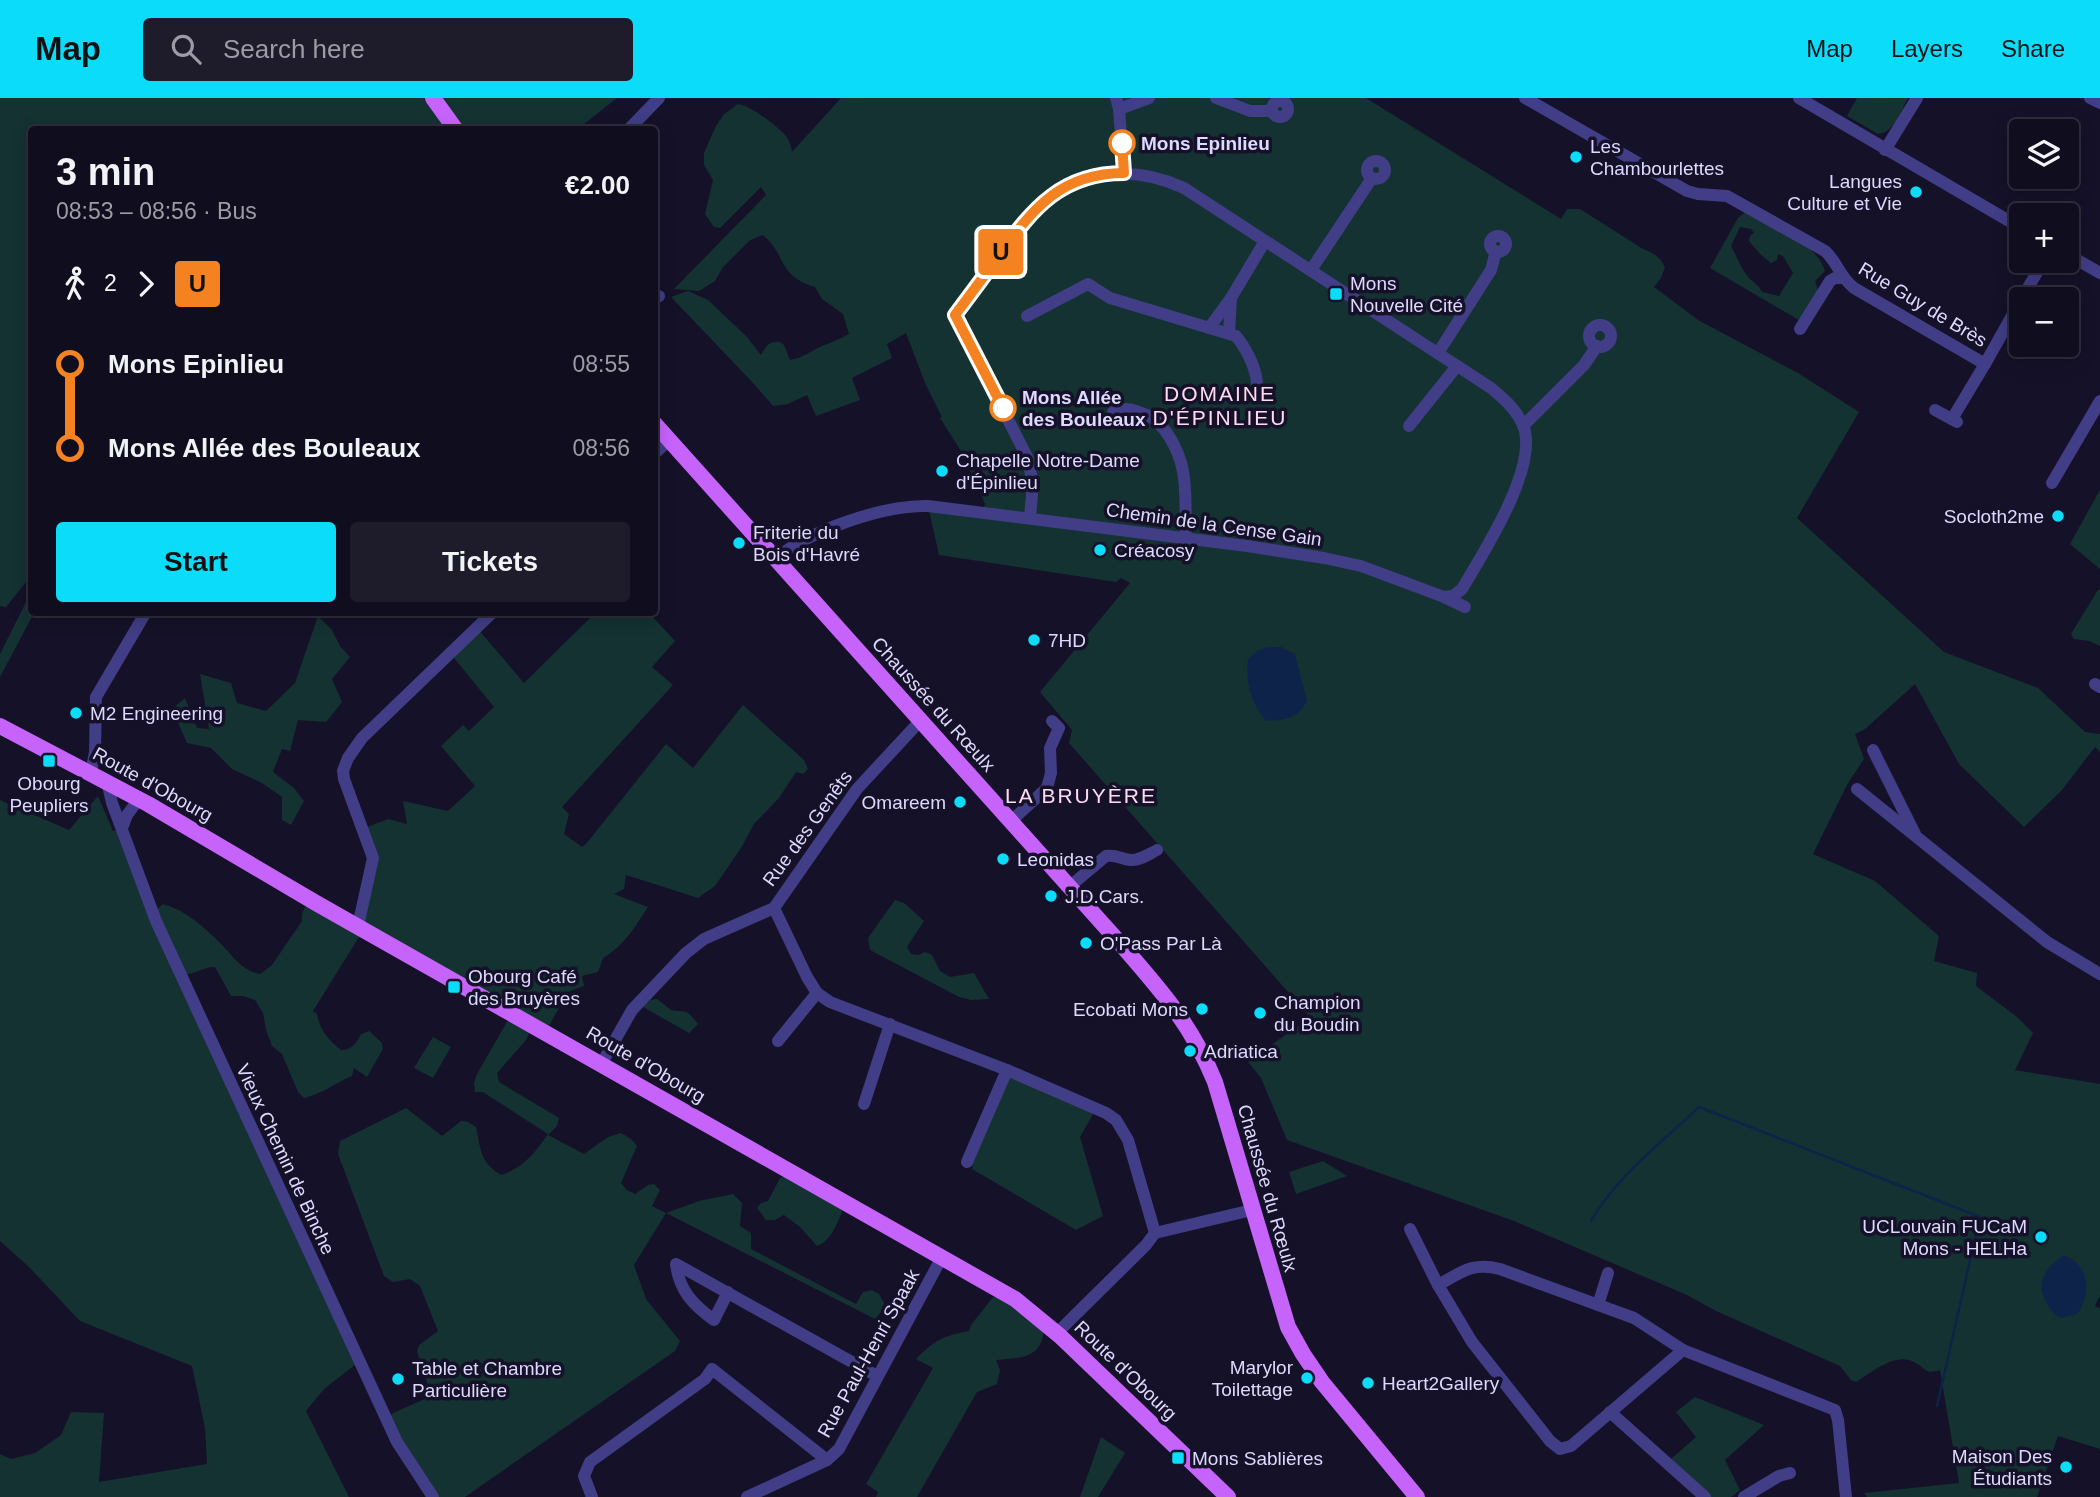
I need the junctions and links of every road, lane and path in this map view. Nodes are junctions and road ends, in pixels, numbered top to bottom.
1 (433, 98) edge
2 (659, 98) edge
3 (1149, 98) edge
4 (1216, 98) edge
5 (1525, 98) edge
6 (1799, 98) edge
7 (1917, 98) edge
8 (2091, 98) edge
9 (2100, 103) edge
10 (1117, 104) edge
11 (1272, 111) dead end
12 (452, 125) edge
13 (632, 126) edge
14 (1885, 150) junction
15 (1124, 173) junction
16 (1372, 178) dead end
17 (2009, 221) edge
18 (1265, 241) junction
19 (1496, 251) dead end
20 (2079, 261) edge
21 (1311, 270) junction
22 (2100, 273) edge
23 (1842, 278) junction
24 (1231, 298) junction
25 (1027, 316) dead end
26 (2009, 320) edge
27 (1800, 329) dead end
28 (1218, 331) junction
29 (1597, 346) dead end
30 (1438, 353) junction
31 (1984, 363) junction
32 (1457, 366) junction
33 (1257, 392) dead end
34 (2100, 401) edge
35 (1935, 410) dead end
36 (1113, 412) dead end
37 (1409, 426) dead end
38 (1523, 426) junction
39 (658, 428) edge
40 (669, 440) junction
41 (658, 450) edge
42 (2052, 482) dead end
43 (1030, 517) junction
44 (1186, 538) junction
45 (775, 559) junction
46 (1444, 597) junction
47 (1465, 607) dead end
48 (144, 616) edge
49 (489, 616) edge
50 (921, 720) junction
51 (1052, 720) dead end
52 (0, 726) edge
53 (1872, 750) dead end
54 (91, 773) junction
55 (107, 781) junction
56 (1857, 789) dead end
57 (139, 799) junction
58 (1011, 821) junction
59 (122, 828) junction
60 (1917, 837) junction
61 (1157, 850) dead end
62 (1069, 887) junction
63 (774, 908) junction
64 (358, 926) junction
65 (2100, 974) edge
66 (817, 993) junction
67 (890, 1024) junction
68 (778, 1041) dead end
69 (602, 1063) junction
70 (1007, 1070) junction
71 (864, 1104) dead end
72 (967, 1162) dead end
73 (1252, 1210) junction
74 (1410, 1229) dead end
75 (1155, 1233) junction
76 (942, 1257) junction
77 (1608, 1273) dead end
78 (1438, 1284) junction
79 (728, 1292) junction
80 (1598, 1305) junction
81 (1057, 1333) junction
82 (1683, 1350) junction
83 (877, 1376) junction
84 (1610, 1412) junction
85 (827, 1460) junction
86 (1790, 1474) dead end
87 (433, 1497) edge
88 (592, 1497) edge
89 (747, 1497) edge
90 (1228, 1497) edge
91 (1418, 1497) edge
92 (1705, 1497) edge
93 (1744, 1497) edge
94 (1846, 1497) edge

1 - 12 main road
2 - 13 street
3 - 10 street
4 - 11 street
5 - 23 street, Rue Guy de Brès
6 - 14 street
7 - 14 street
8 - 9 street
10 - 15 street
14 - 17 street
15 - 18 street
15 - 43 street
16 - 21 street
18 - 21 street
18 - 24 street
19 - 30 street
20 - 22 street
21 - 30 street
23 - 27 street, Rue Guy de Brès
23 - 31 street, Rue Guy de Brès
24 - 28 street
24 - 28 street
25 - 28 street
26 - 31 street, Rue Guy de Brès
28 - 33 street
29 - 38 street
30 - 32 street
31 - 35 street, Rue Guy de Brès
32 - 37 street
32 - 38 street
34 - 42 street
36 - 44 street
38 - 46 street
39 - 40 main road, Chaussée du Rœulx
40 - 41 street
40 - 45 main road, Chaussée du Rœulx
43 - 44 street, Chemin de la Cense Gain
43 - 45 street, Chemin de la Cense Gain
44 - 46 street, Chemin de la Cense Gain
45 - 50 main road, Chaussée du Rœulx
46 - 47 street, Chemin de la Cense Gain
48 - 54 street
49 - 64 street
50 - 58 main road, Chaussée du Rœulx
50 - 63 street, Rue des Genêts
51 - 58 street
52 - 54 main road, Route d'Obourg
53 - 60 street
54 - 55 main road, Route d'Obourg
55 - 57 main road, Route d'Obourg
55 - 59 street, Vieux Chemin de Binche
56 - 60 street
57 - 59 street
57 - 64 main road, Route d'Obourg
58 - 62 main road, Chaussée du Rœulx
59 - 87 street, Vieux Chemin de Binche
60 - 65 street
61 - 62 street
62 - 73 main road, Chaussée du Rœulx
63 - 66 street
63 - 69 street, Rue des Genêts
64 - 69 main road, Route d'Obourg
66 - 67 street
66 - 68 street
67 - 70 street
67 - 71 street
69 - 76 main road, Route d'Obourg
70 - 72 street
70 - 75 street
73 - 75 street
73 - 91 main road, Chaussée du Rœulx
74 - 78 street
75 - 81 street
76 - 81 main road, Route d'Obourg
76 - 83 street, Rue Paul-Henri Spaak
77 - 80 street
78 - 80 street
78 - 84 street
79 - 79 street
79 - 83 street
80 - 82 street
81 - 90 main road, Route d'Obourg
82 - 84 street
82 - 94 street
83 - 85 street, Rue Paul-Henri Spaak
84 - 92 street
85 - 88 street
85 - 89 street, Rue Paul-Henri Spaak
86 - 93 street

